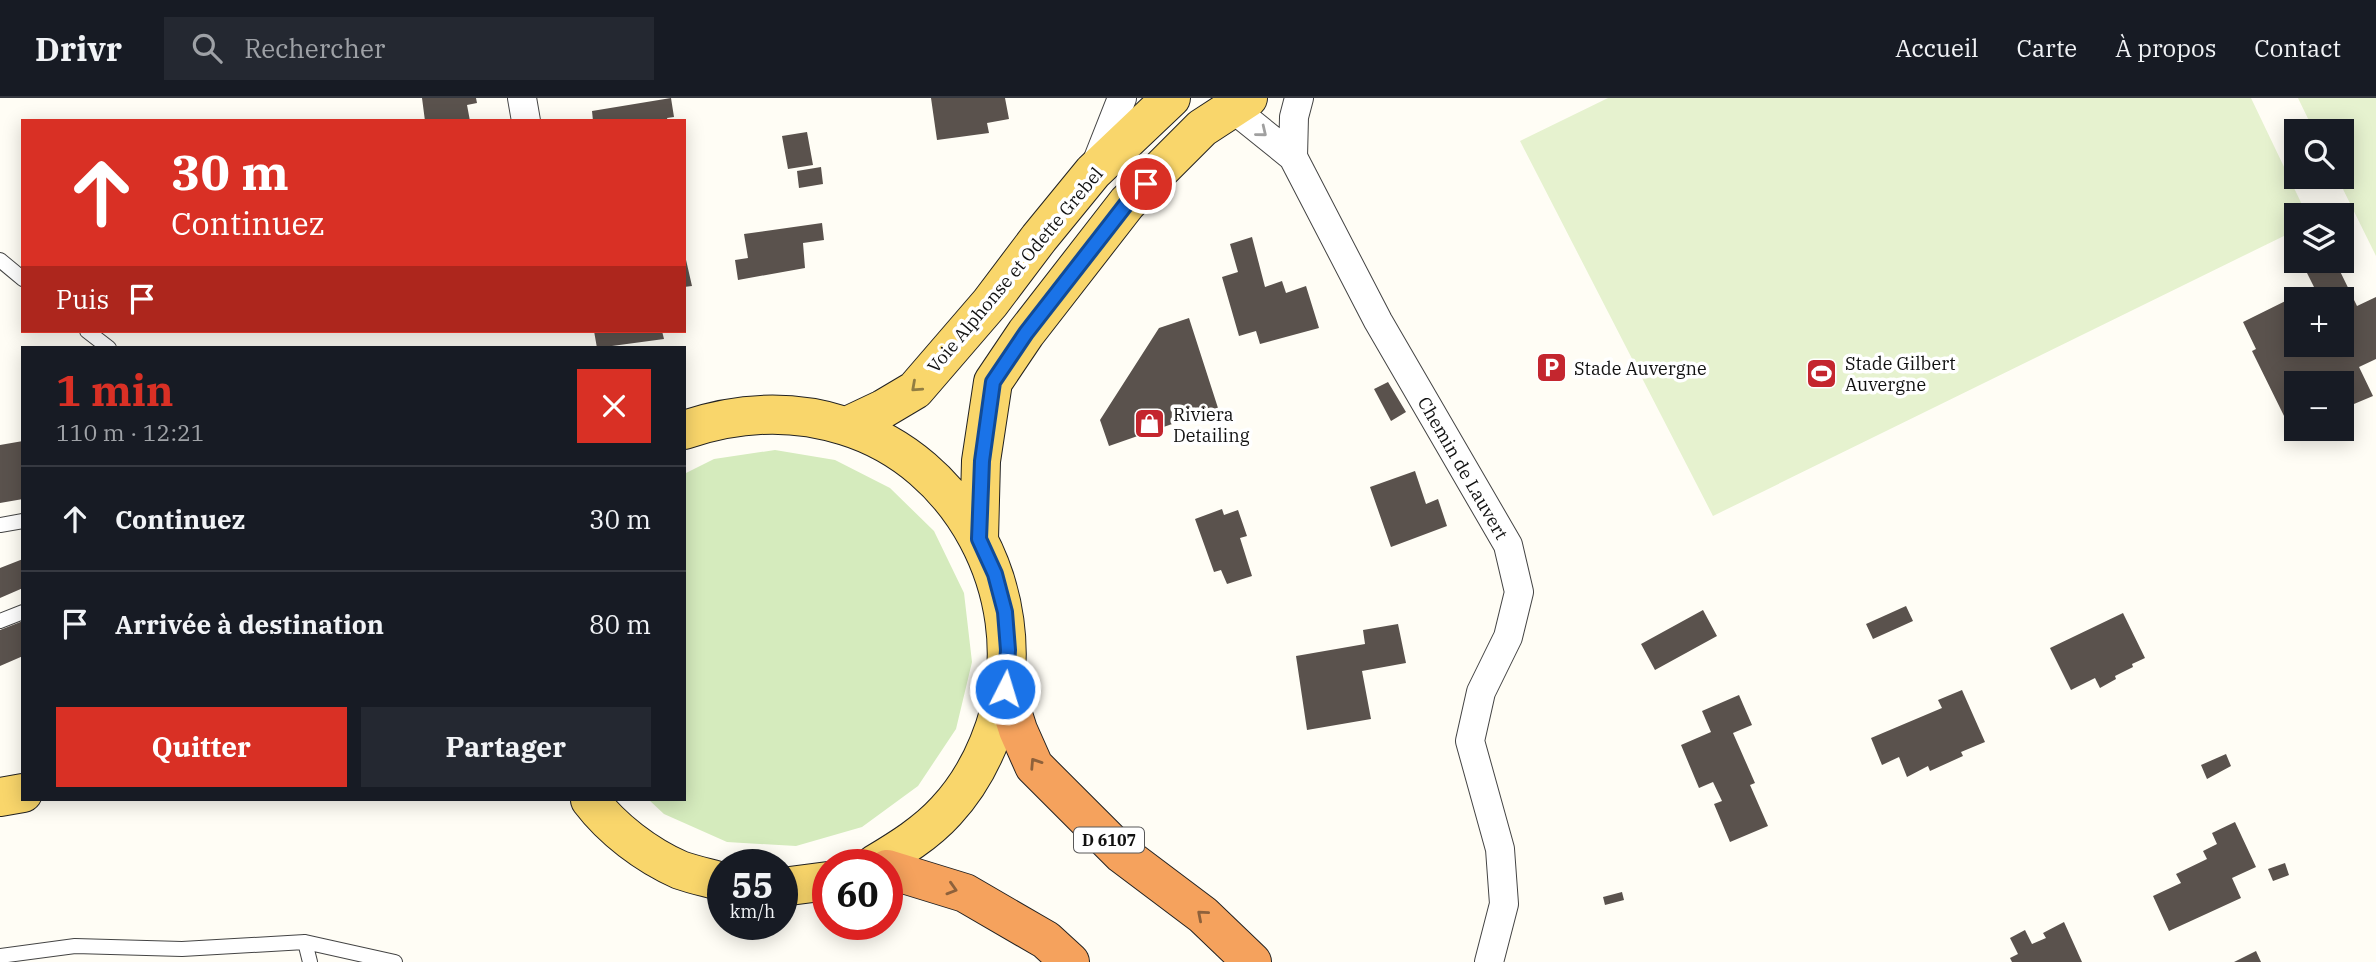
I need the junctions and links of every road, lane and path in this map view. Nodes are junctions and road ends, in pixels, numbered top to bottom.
1 (522, 98) edge
2 (1122, 98) edge
3 (1171, 98) edge
4 (1298, 98) edge
5 (1240, 103) edge
6 (526, 119) edge
7 (1293, 157) junction
8 (1093, 172) junction
9 (0, 260) edge
10 (21, 277) edge
11 (90, 333) edge
12 (106, 346) edge
13 (847, 426) junction
14 (686, 429) edge
15 (21, 521) edge
16 (0, 525) edge
17 (979, 539) junction
18 (21, 613) edge
19 (0, 621) edge
20 (1005, 689) junction
21 (21, 793) edge
22 (0, 797) edge
23 (586, 804) edge
24 (899, 849) edge
25 (903, 874) edge
26 (707, 877) edge
27 (305, 942) junction
28 (0, 956) edge
29 (310, 962) edge
30 (395, 962) edge
31 (1070, 962) edge
32 (1252, 962) edge
33 (1489, 962) edge

1 - 6 street
2 - 8 street
3 - 8 main road, Voie Alphonse et Odette Grebel
4 - 7 street, Chemin de Lauvert
5 -> 7 street, Chemin de Lauvert
5 - 17 main road
7 - 33 street, Chemin de Lauvert
8 -> 13 main road, Voie Alphonse et Odette Grebel
9 - 10 lane
11 - 12 lane
13 - 14 main road
13 - 17 main road
15 - 16 lane
17 - 20 main road
18 - 19 lane
20 - 24 main road
32 -> 20 highway, D 6107
21 - 22 main road
23 - 26 main road
25 -> 31 highway
27 - 28 lane
27 - 29 lane
27 - 30 lane

